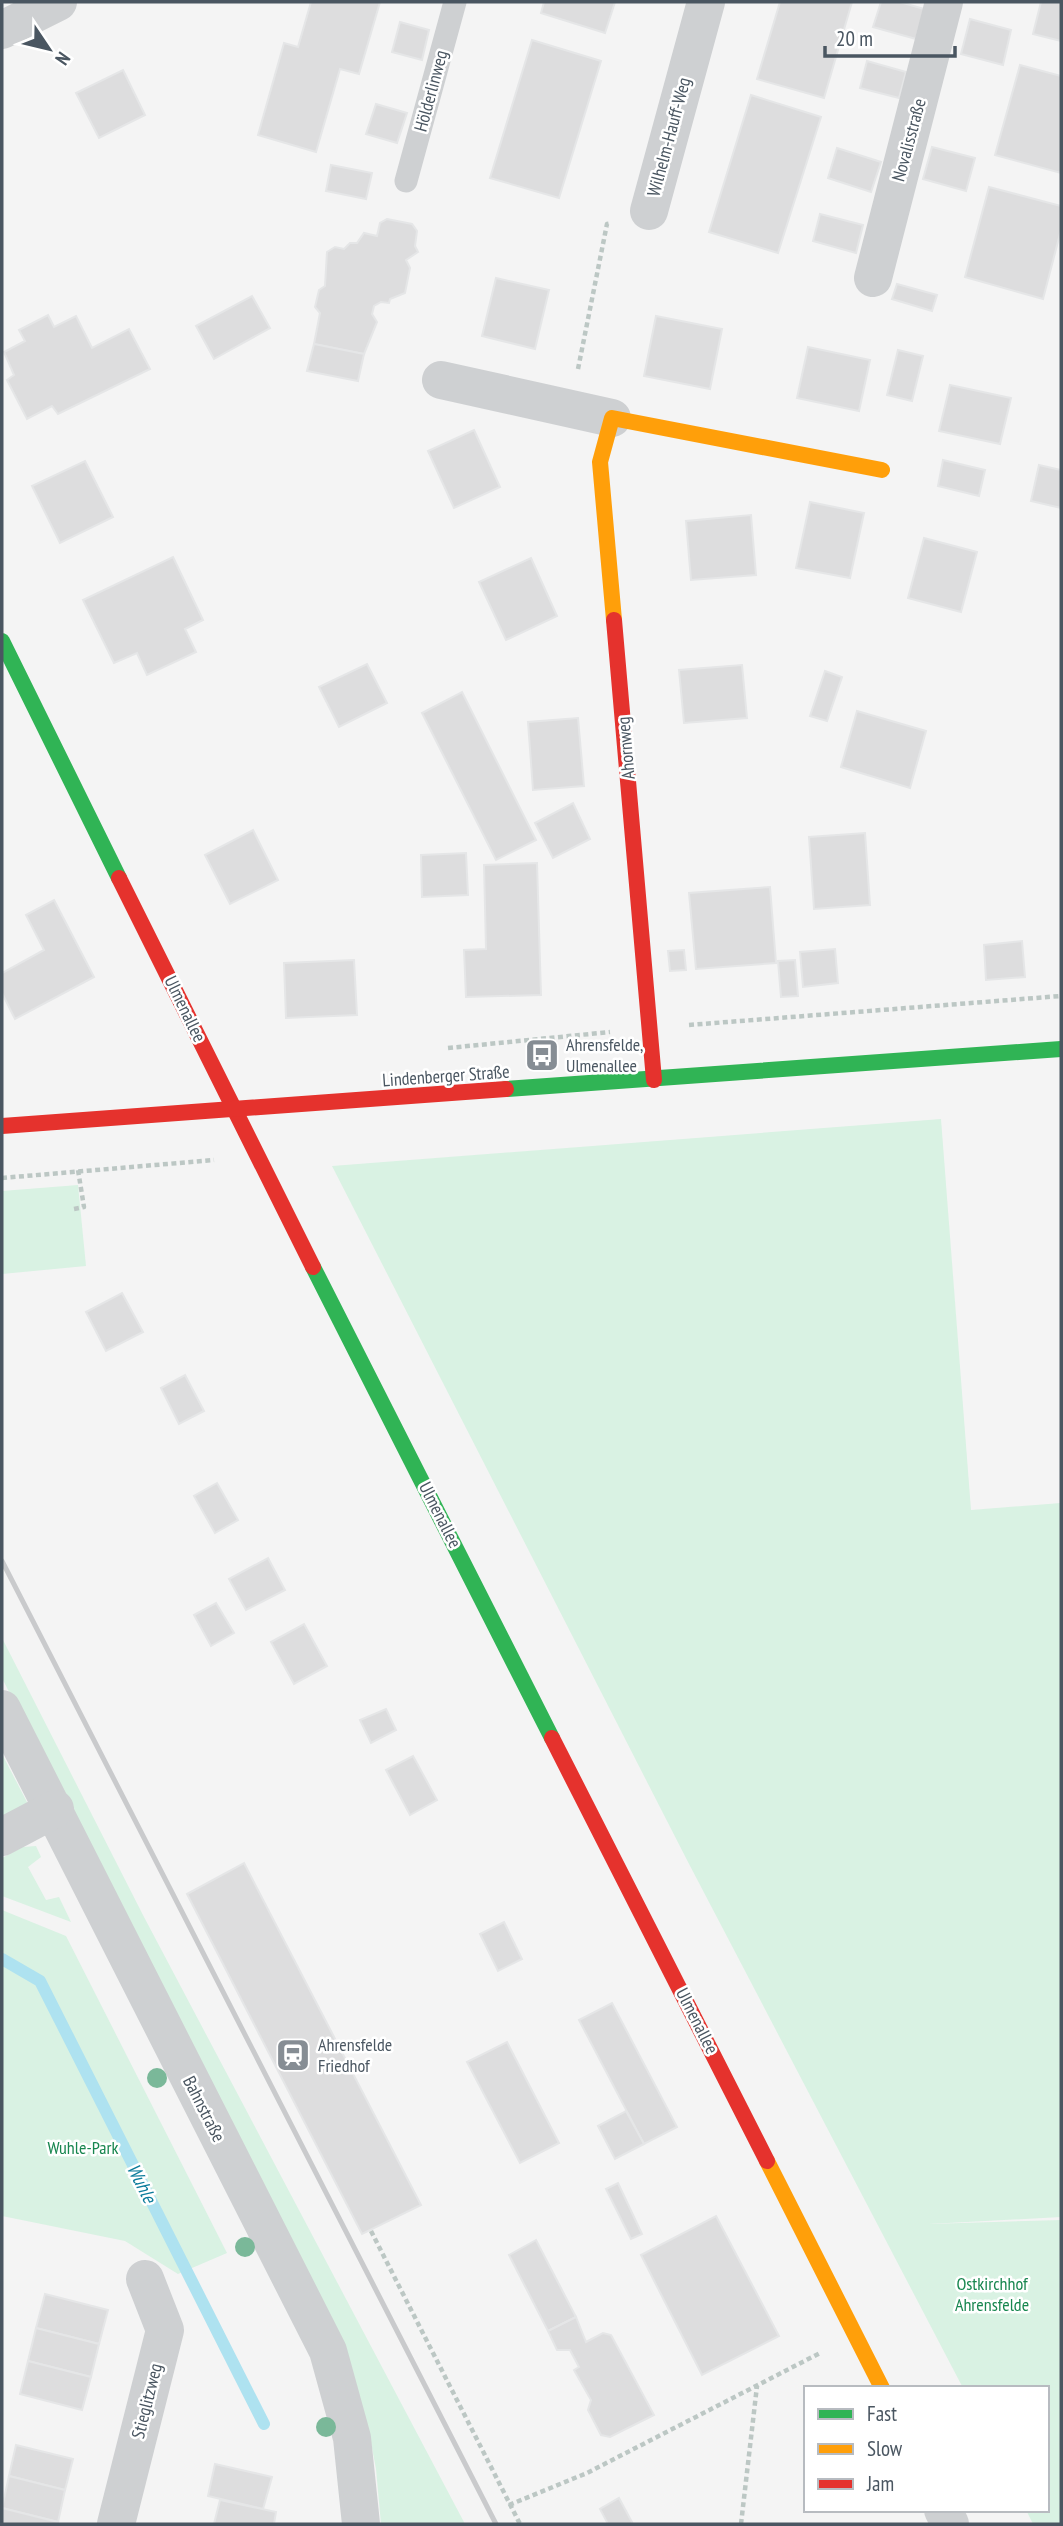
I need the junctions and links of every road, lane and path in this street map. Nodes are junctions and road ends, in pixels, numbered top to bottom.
1 (58, 2) edge
2 (456, 2) edge
3 (706, 2) edge
4 (944, 2) edge
5 (2, 30) edge
6 (406, 181) dead end
7 (649, 211) joint
8 (873, 278) dead end
9 (440, 380) dead end
10 (570, 408) junction
11 (612, 418) junction
12 (882, 470) dead end
13 (2, 641) edge
14 (1061, 1049) edge
15 (654, 1080) junction
16 (234, 1110) junction
17 (2, 1126) edge
18 (200, 1162) dead end
19 (78, 1170) junction
20 (2, 1178) edge
21 (74, 1209) dead end
22 (2, 1709) edge
23 (55, 1810) junction
24 (2, 1838) edge
25 (371, 2231) dead end
26 (145, 2279) dead end
27 (856, 2334) junction
28 (757, 2386) junction
29 (881, 2386) edge
30 (509, 2505) junction
31 (117, 2524) edge
32 (362, 2524) edge
33 (520, 2524) edge
34 (741, 2524) edge

1 - 5 street
2 - 6 lane, Hölderlinweg
3 - 7 street, Wilhelm-Hauff-Weg
4 - 8 street, Novalisstraße
7 - 10 path, Wilhelm-Hauff-Weg
9 - 10 street
10 - 11 street
11 - 12 street
11 - 15 street, Ahornweg
13 - 16 street, Ulmenallee
14 - 15 street, Lindenberger Straße
15 - 16 street, Lindenberger Straße
16 - 17 street, Lindenberger Straße
16 - 27 street, Ulmenallee
18 - 19 path
19 - 20 path
19 - 21 path
22 - 23 street, Bahnstraße
23 - 24 street
23 - 32 street, Bahnstraße
25 - 30 path
26 - 31 street, Stieglitzweg
27 - 28 path
27 - 29 street, Ulmenallee
28 - 30 path
28 - 34 path
30 - 33 path

